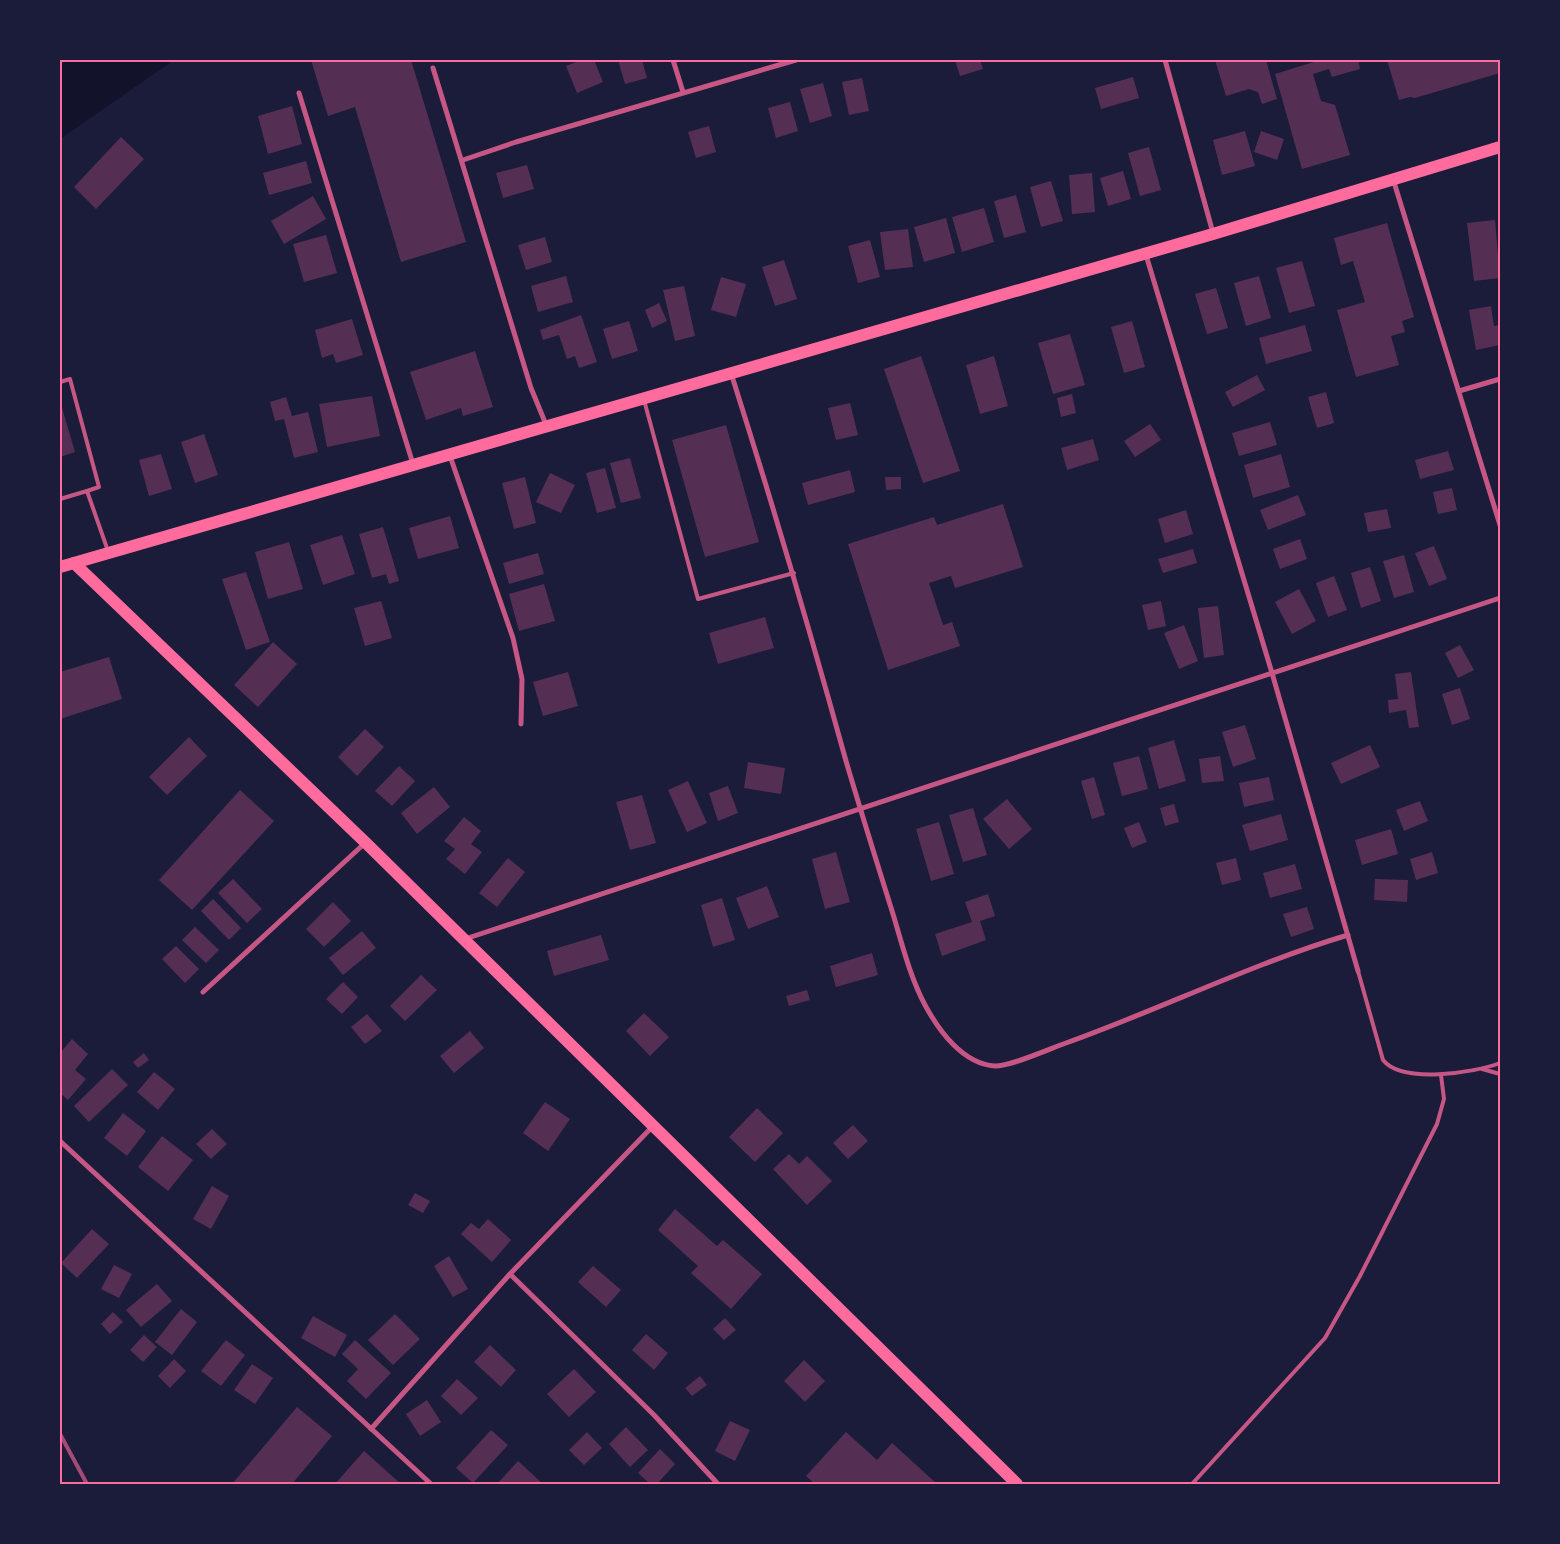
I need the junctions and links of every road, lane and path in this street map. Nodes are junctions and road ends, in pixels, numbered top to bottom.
1 (673, 60) edge
2 (796, 60) edge
3 (1165, 60) edge
4 (433, 68) dead end
5 (683, 92) junction
6 (299, 93) dead end
7 (1500, 147) edge
8 (463, 160) junction
9 (1393, 179) junction
10 (1213, 234) junction
11 (1145, 252) junction
12 (731, 373) junction
13 (1500, 379) edge
14 (60, 382) edge
15 (1460, 391) junction
16 (644, 398) junction
17 (547, 427) junction
18 (450, 456) junction
19 (414, 467) junction
20 (88, 491) junction
21 (60, 499) edge
22 (1500, 526) edge
23 (109, 553) junction
24 (74, 563) junction
25 (60, 567) edge
26 (794, 573) junction
27 (1500, 598) edge
28 (1272, 673) junction
29 (521, 724) dead end
30 (860, 811) junction
31 (366, 843) junction
32 (1348, 935) junction
33 (462, 940) junction
34 (1358, 971) joint
35 (203, 992) dead end
36 (1500, 1064) edge
37 (1480, 1069) junction
38 (1500, 1074) edge
39 (1441, 1075) junction
40 (653, 1126) junction
41 (60, 1141) edge
42 (510, 1274) junction
43 (371, 1429) junction
44 (431, 1484) edge
45 (718, 1484) edge
46 (1017, 1484) edge
47 (1192, 1484) edge

1 - 5 street
2 - 5 street
3 - 10 street
4 - 8 street
5 - 8 street
6 - 19 street
7 - 9 main road
8 - 17 street
9 - 10 main road
9 - 15 street
10 - 11 main road
11 - 12 main road
11 - 28 street
12 - 16 main road
12 - 26 street
13 - 15 street
14 - 20 lane
15 - 22 street
16 - 17 main road
16 - 26 lane
17 - 18 main road
18 - 19 main road
18 - 29 street
19 - 23 main road
20 - 21 lane
20 - 23 lane
23 - 24 main road
24 - 25 main road
24 - 31 main road
26 - 30 street
27 - 28 street
28 - 30 street
28 - 32 street
30 - 32 street
30 - 33 street
31 - 33 main road
31 - 35 street
32 - 34 street
33 - 40 main road
34 - 39 lane
36 - 37 lane
37 - 38 lane
37 - 39 lane
39 - 47 lane
40 - 42 street
40 - 46 main road
41 - 43 street
42 - 43 street
42 - 45 street
43 - 44 street

